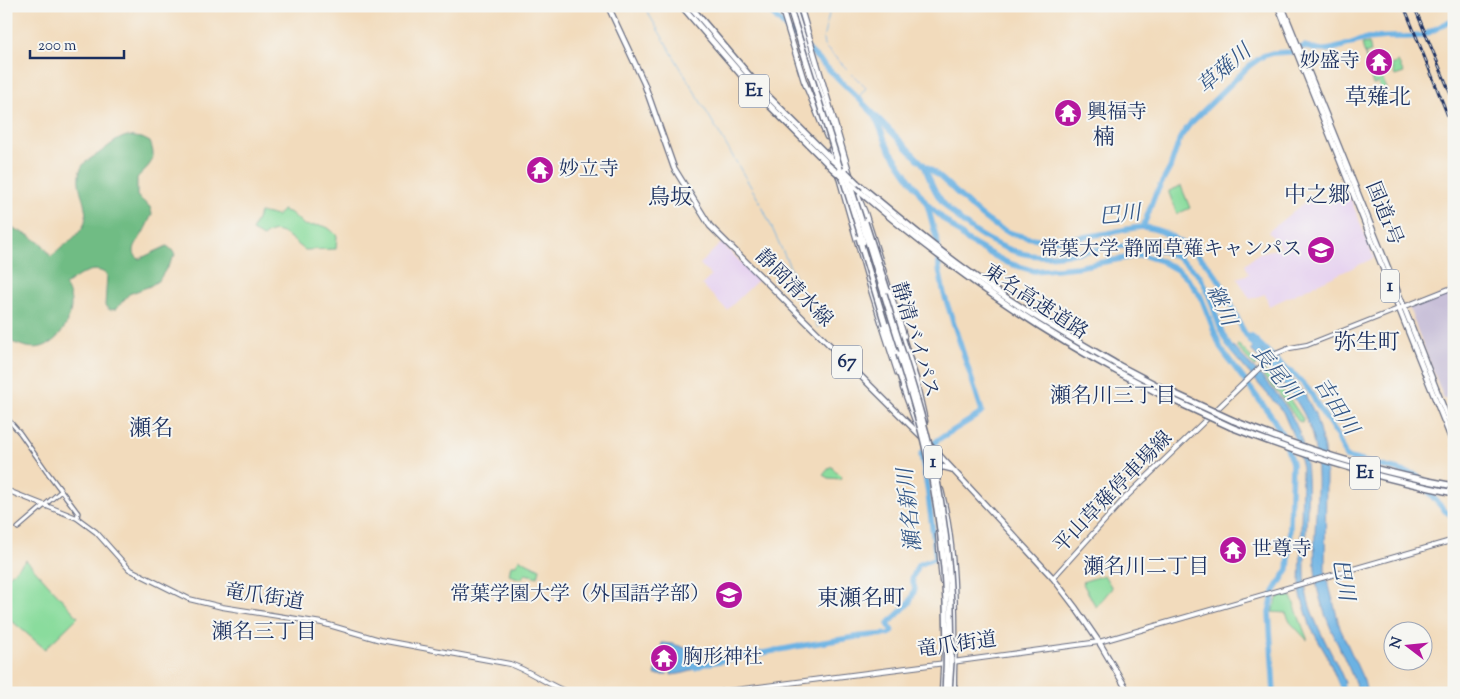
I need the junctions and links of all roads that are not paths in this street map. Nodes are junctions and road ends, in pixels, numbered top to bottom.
1 (608, 6) edge
2 (682, 6) edge
3 (690, 6) edge
4 (781, 6) edge
5 (788, 6) edge
6 (794, 6) edge
7 (800, 6) edge
8 (1278, 6) edge
9 (1282, 6) edge
10 (795, 20) junction
11 (843, 170) junction
12 (920, 238) junction
13 (1454, 287) edge
14 (1003, 299) junction
15 (1402, 308) junction
16 (916, 380) junction
17 (904, 391) junction
18 (914, 414) junction
19 (902, 416) junction
20 (6, 417) edge
21 (1454, 434) edge
22 (921, 436) junction
23 (931, 446) junction
24 (1454, 446) edge
25 (952, 469) junction
26 (936, 470) junction
27 (1454, 486) edge
28 (6, 490) edge
29 (61, 491) junction
30 (1454, 493) edge
31 (47, 505) junction
32 (77, 518) junction
33 (18, 528) dead end
34 (1454, 540) edge
35 (1053, 578) junction
36 (1099, 642) junction
37 (955, 662) junction
38 (944, 663) junction
39 (954, 691) edge
40 (570, 693) edge
41 (712, 693) edge
42 (943, 693) edge
43 (950, 693) edge
44 (1129, 693) edge

1 - 19 main road, 静岡清水線 / 67
2 - 12 highway, 東名高速道路 / E1, bridge
3 - 12 highway, 東名高速道路 / E1, bridge
4 - 17 main road
5 - 10 highway, 静清バイパス / 1, bridge
6 - 10 highway
7 - 16 main road, 1
8 - 15 main road, 国道1号 / 1
9 - 15 main road, 国道1号 / 1
10 - 11 highway, 静清バイパス / 1, bridge
11 - 16 highway, 1, bridge
11 - 17 highway, bridge
11 - 42 highway, 静清バイパス / 1, bridge
11 - 43 highway, 静清バイパス / 1, bridge
12 - 14 highway, 東名高速道路 / E1
13 - 15 main road, 平山草薙停車場線
14 - 27 highway, 東名高速道路 / E1, bridge
14 - 30 highway, 東名高速道路 / E1, bridge
15 - 21 main road, 国道1号 / 1
15 - 24 main road, 国道1号 / 1
15 - 35 main road, 平山草薙停車場線
16 - 23 main road, 1
17 - 18 main road
18 - 19 main road
18 - 22 main road
19 - 22 main road, 静岡清水線 / 67
20 - 29 street
22 - 23 main road, 静岡清水線 / 67
22 - 38 main road, 1
23 - 25 main road, 静岡清水線 / 67
23 - 26 main road, 1
25 - 26 main road
25 - 35 main road, 静岡清水線 / 67
26 - 37 main road, 1
28 - 31 main road, 竜爪街道
29 - 31 street
29 - 32 street
31 - 32 main road, 竜爪街道
31 - 33 street
32 - 40 main road, 竜爪街道
34 - 36 main road, 竜爪街道
35 - 36 main road, 静岡清水線 / 67
36 - 37 main road, 竜爪街道
36 - 44 main road, 静岡清水線 / 67
37 - 38 main road, 竜爪街道
37 - 39 main road, 1
38 - 41 main road, 竜爪街道
38 - 42 main road, 1

